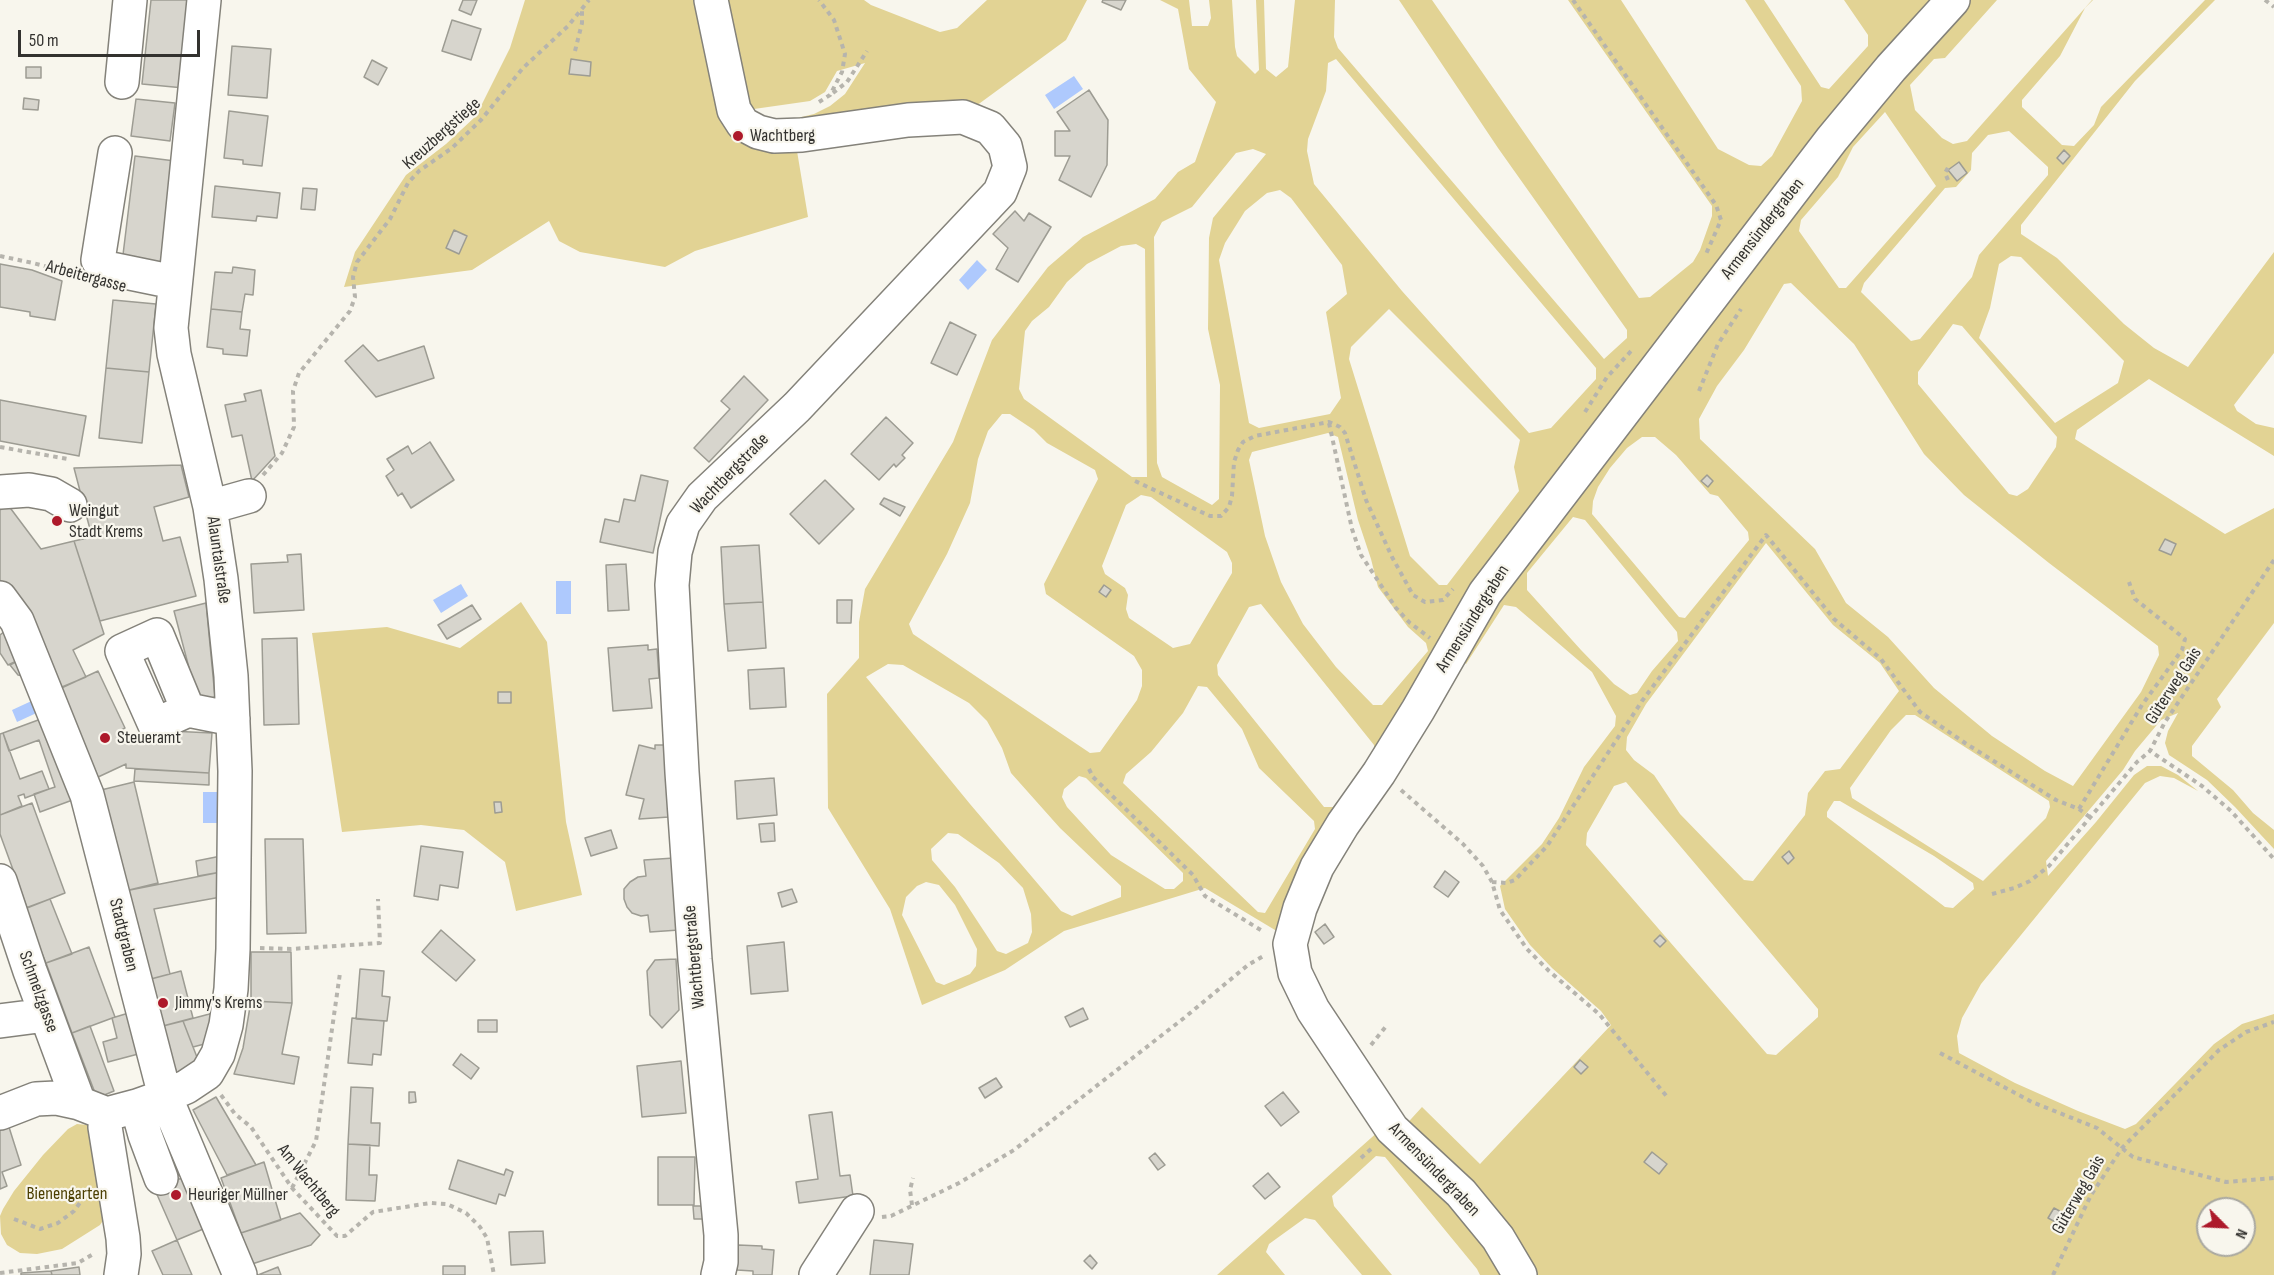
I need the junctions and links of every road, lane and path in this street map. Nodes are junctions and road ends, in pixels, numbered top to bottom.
1 (130, 0) edge
2 (204, 0) edge
3 (589, 0) edge
4 (711, 0) edge
5 (819, 0) edge
6 (1573, 0) edge
7 (1953, 0) edge
8 (2265, 0) edge
9 (582, 8) junction
10 (2274, 8) edge
11 (575, 51) dead end
12 (867, 51) dead end
13 (122, 82) dead end
14 (830, 95) junction
15 (813, 106) dead end
16 (115, 153) dead end
17 (1950, 164) dead end
18 (1948, 180) dead end
19 (0, 256) edge
20 (1702, 261) dead end
21 (77, 275) joint
22 (173, 291) junction
23 (1637, 345) dead end
24 (1583, 414) dead end
25 (1329, 422) junction
26 (0, 447) edge
27 (68, 459) dead end
28 (1135, 481) dead end
29 (252, 490) joint
30 (0, 492) edge
31 (70, 505) dead end
32 (210, 507) junction
33 (2274, 560) edge
34 (2129, 582) dead end
35 (1458, 583) dead end
36 (0, 598) edge
37 (1451, 651) junction
38 (188, 710) dead end
39 (233, 719) junction
40 (2150, 751) junction
41 (1089, 769) dead end
42 (1380, 773) junction
43 (2079, 808) junction
44 (2091, 818) junction
45 (2274, 859) edge
46 (0, 881) edge
47 (1492, 882) junction
48 (1992, 894) dead end
49 (378, 899) dead end
50 (271, 948) dead end
51 (1279, 949) junction
52 (340, 973) dead end
53 (46, 1015) junction
54 (0, 1022) edge
55 (2274, 1022) edge
56 (1940, 1053) dead end
57 (218, 1090) dead end
58 (1668, 1098) dead end
59 (122, 1105) junction
60 (0, 1113) edge
61 (2122, 1148) junction
62 (161, 1178) dead end
63 (913, 1178) dead end
64 (2274, 1178) edge
65 (88, 1182) dead end
66 (292, 1188) junction
67 (912, 1205) junction
68 (857, 1211) joint
69 (14, 1219) dead end
70 (123, 1238) junction
71 (0, 1273) edge
72 (121, 1275) edge
73 (240, 1275) edge
74 (494, 1275) edge
75 (718, 1275) edge
76 (816, 1275) edge
77 (1520, 1275) edge
78 (2053, 1275) edge

1 - 13 street
2 - 22 street, Alauntalstraße
3 - 9 path, Kreuzbergstiege
4 - 75 street, Wachtbergstraße
5 - 14 path
6 - 20 path
7 - 37 street, Armensündergraben
8 - 10 path
9 - 11 path
9 - 29 path, Kreuzbergstiege
12 - 14 path
14 - 15 path
16 - 22 street
17 - 18 path
19 - 21 path, Arbeitergasse
21 - 22 street, Arbeitergasse
22 - 32 street, Alauntalstraße
23 - 24 path
25 - 28 path
25 - 35 path
25 - 37 path
26 - 27 path
29 - 32 street
30 - 31 street
32 - 39 street, Alauntalstraße
33 - 40 path, Güterweg Gais
34 - 43 path
36 - 59 street, Stadtgraben
37 - 42 street, Armensündergraben
38 - 39 street
39 - 59 street, Alauntalstraße
40 - 44 path
40 - 45 path, Güterweg Gais
41 - 51 path
42 - 47 path
42 - 51 street, Armensündergraben
43 - 44 path
43 - 47 path
44 - 48 path
46 - 53 street, Schmelzgasse
47 - 58 path
49 - 50 path
51 - 67 path
51 - 77 street, Armensündergraben
52 - 66 path
53 - 54 street
53 - 59 street, Schmelzgasse
55 - 61 path, Güterweg Gais
56 - 61 path
57 - 66 path, Am Wachtberg
59 - 60 street
59 - 62 street
59 - 70 street
59 - 73 street, Stadtgraben
61 - 64 path
61 - 78 path, Güterweg Gais
63 - 67 path
65 - 69 path
66 - 74 path, Am Wachtberg
67 - 68 path
68 - 76 street
70 - 71 path
70 - 72 street

